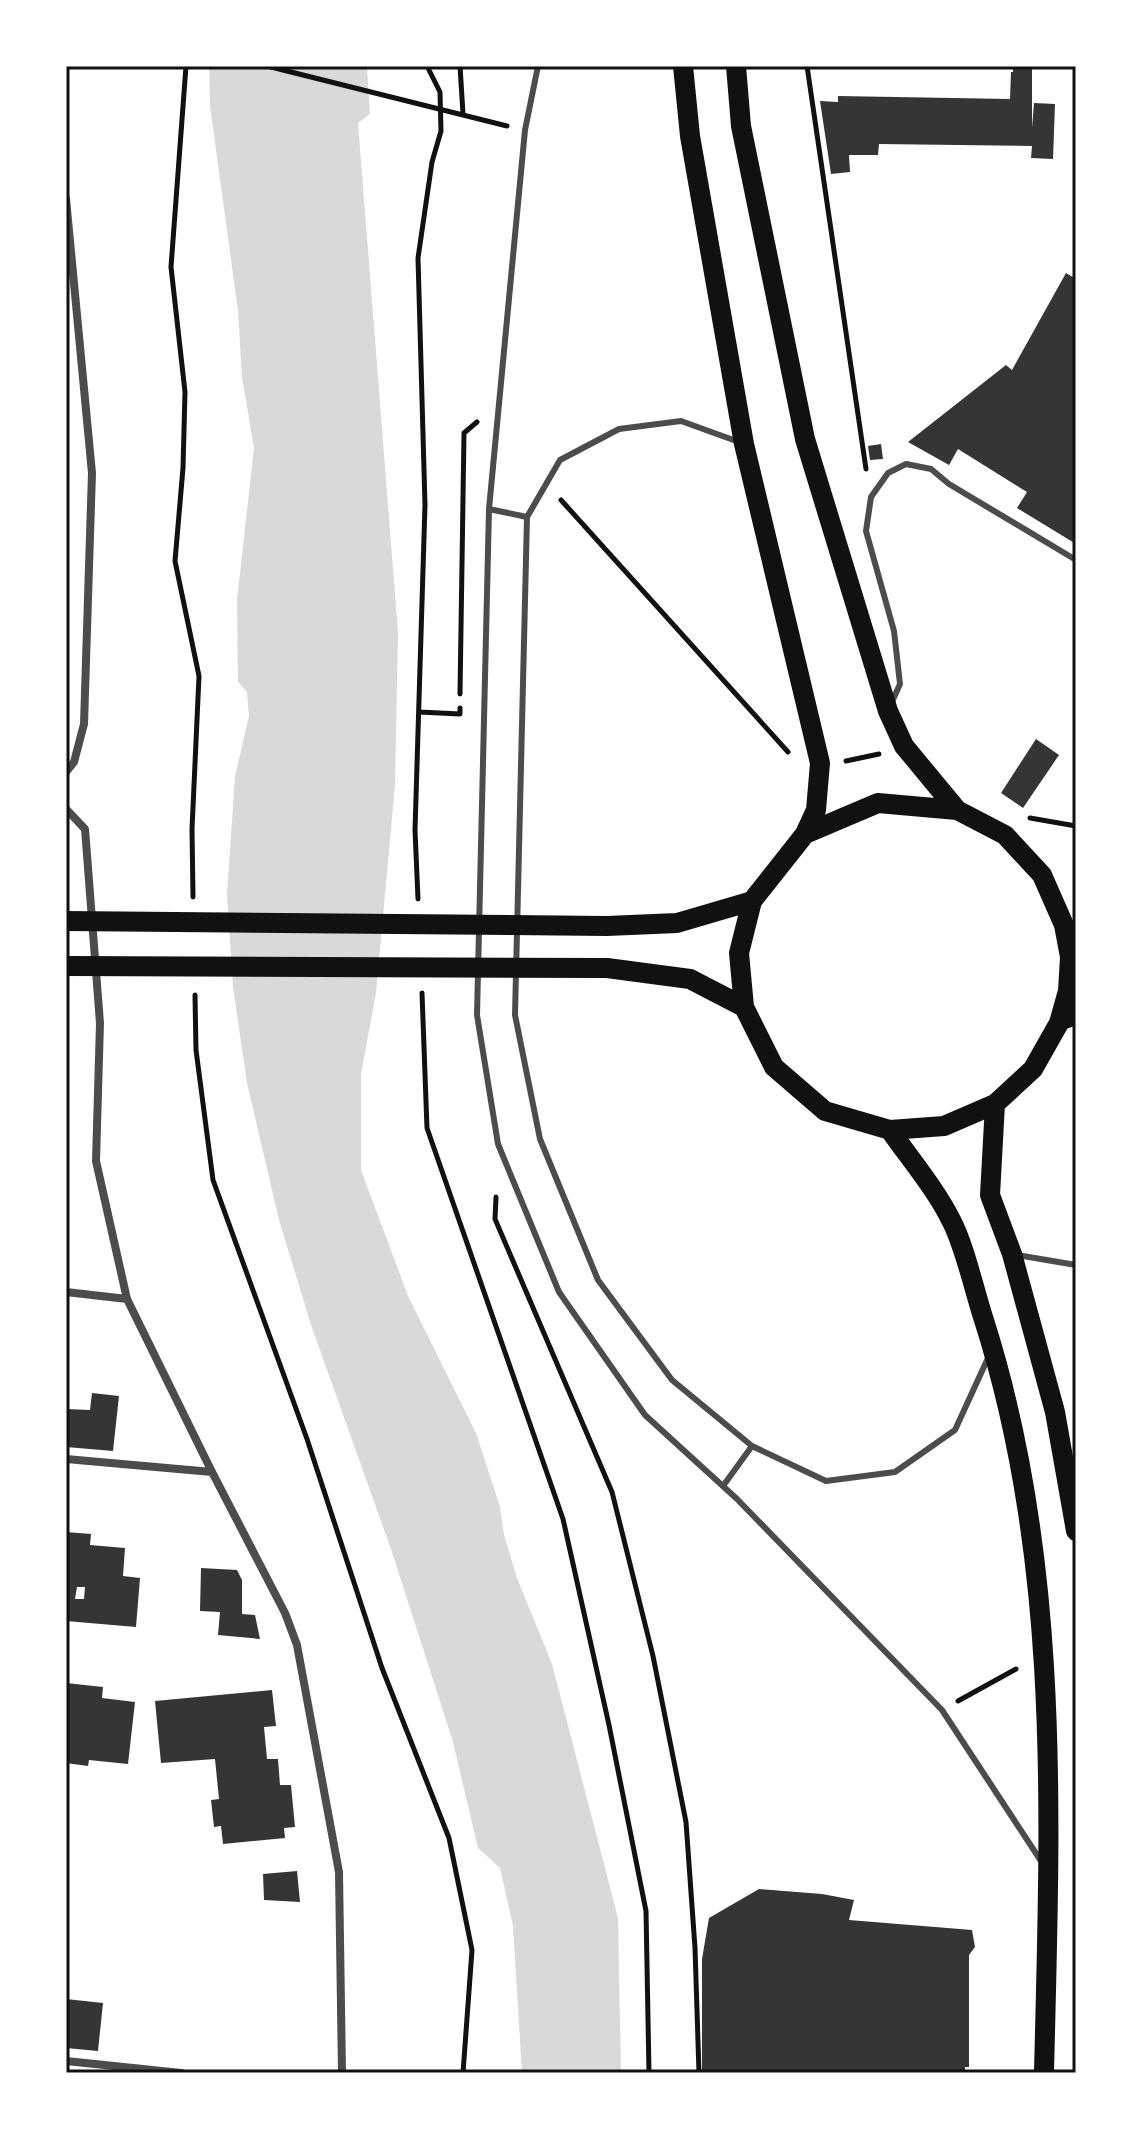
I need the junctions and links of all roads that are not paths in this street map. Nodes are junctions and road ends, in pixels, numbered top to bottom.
1 (538, 66) edge
2 (683, 66) edge
3 (740, 72) edge
4 (66, 199) edge
5 (744, 444) junction
6 (489, 509) junction
7 (527, 517) junction
8 (1076, 560) edge
9 (888, 711) junction
10 (66, 772) edge
11 (66, 809) edge
12 (957, 810) junction
13 (805, 834) junction
14 (752, 901) junction
15 (66, 921) edge
16 (1070, 926) edge
17 (66, 966) edge
18 (744, 1007) junction
19 (1068, 1020) edge
20 (995, 1104) junction
21 (890, 1130) junction
22 (1012, 1254) junction
23 (1076, 1265) edge
24 (66, 1292) edge
25 (127, 1299) junction
26 (993, 1348) junction
27 (752, 1446) junction
28 (66, 1459) edge
29 (212, 1472) junction
30 (723, 1486) junction
31 (1076, 1531) edge
32 (1049, 1872) junction
33 (66, 2061) edge
34 (181, 2073) edge
35 (342, 2073) edge
36 (1044, 2073) edge

1 - 6 lane
2 - 5 main road
3 - 9 main road
4 - 10 street
5 - 7 lane
5 - 13 main road
6 - 7 lane
6 - 30 lane
7 - 27 lane
8 - 9 lane
9 - 12 main road
11 - 25 street
12 - 13 main road
12 - 16 main road
13 - 14 main road
14 - 15 main road
14 - 18 main road
16 - 19 main road
17 - 18 main road
18 - 21 main road
19 - 20 main road
20 - 21 main road
20 - 22 main road
21 - 26 main road
22 - 23 lane
22 - 31 main road
24 - 25 street
25 - 29 street
26 - 27 lane
26 - 32 main road
27 - 30 lane
28 - 29 street
29 - 35 street
30 - 32 lane
32 - 36 main road
33 - 34 street

